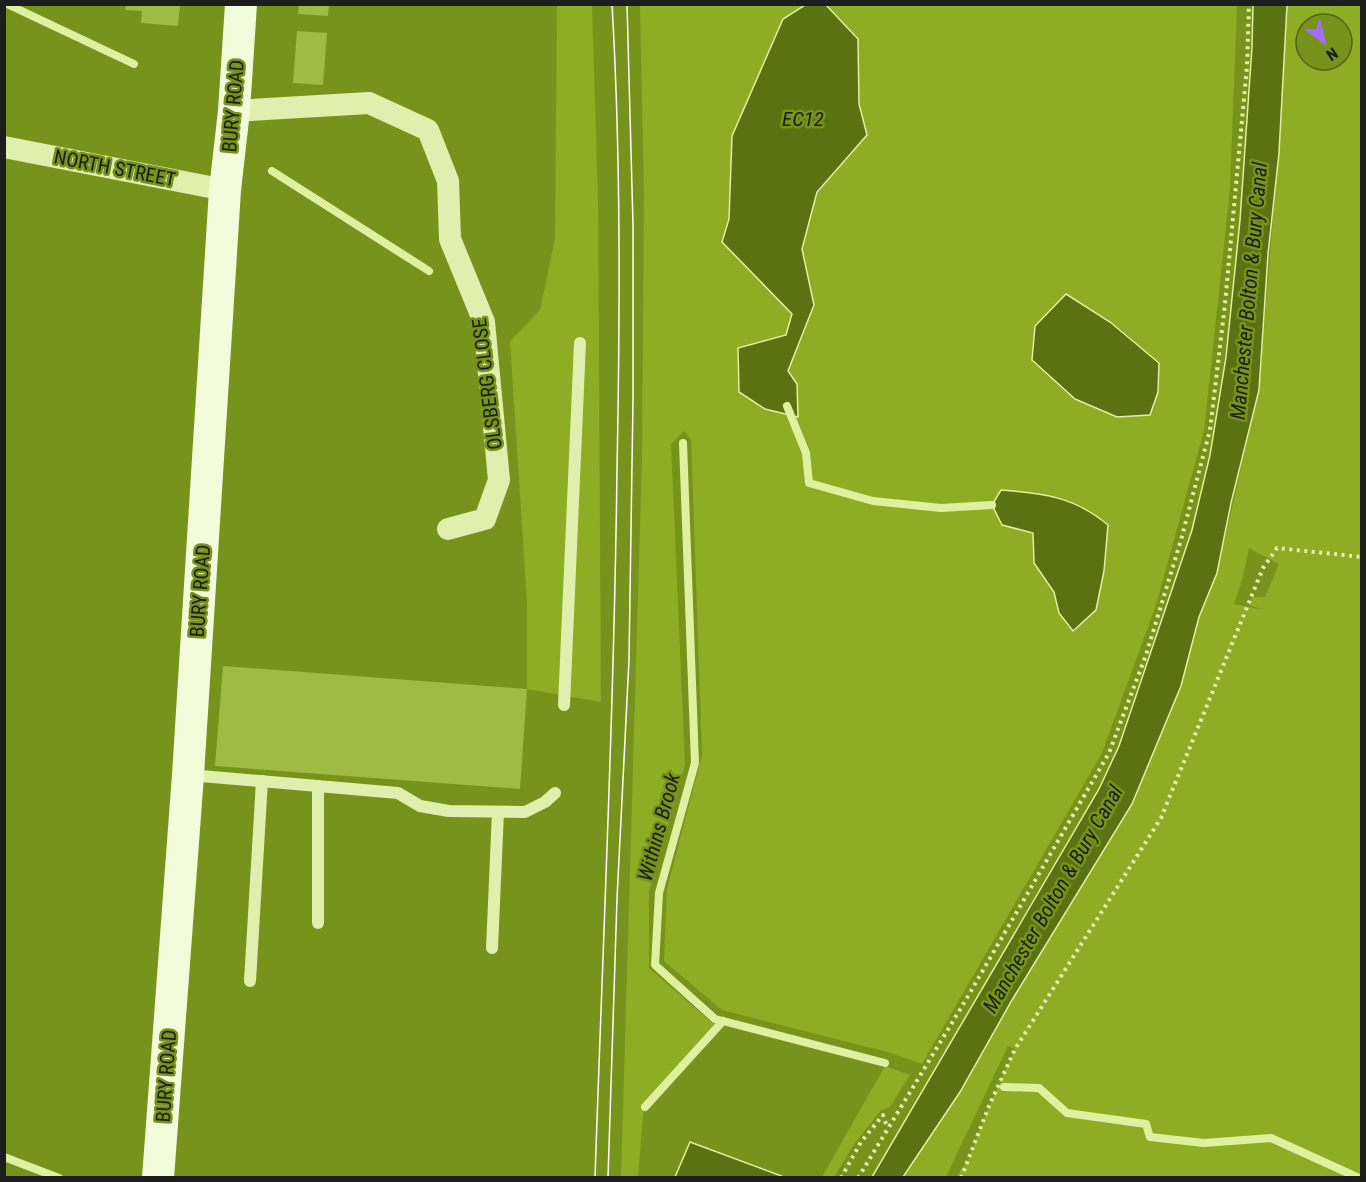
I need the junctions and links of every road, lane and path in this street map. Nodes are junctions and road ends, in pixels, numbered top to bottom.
1 (241, 4) edge
2 (1250, 4) edge
3 (234, 111) junction
4 (4, 147) edge
5 (225, 190) junction
6 (579, 343) dead end
7 (448, 529) dead end
8 (1362, 557) edge
9 (564, 705) dead end
10 (188, 775) junction
11 (262, 781) junction
12 (318, 786) junction
13 (555, 793) dead end
14 (498, 812) junction
15 (318, 923) dead end
16 (492, 948) dead end
17 (250, 981) dead end
18 (887, 1128) junction
19 (158, 1178) edge
20 (841, 1178) edge
21 (858, 1178) edge
22 (961, 1178) edge

1 - 3 street, BURY ROAD
2 - 18 path
3 - 5 street, BURY ROAD
3 - 7 street, OLSBERG CLOSE
4 - 5 street, NORTH STREET
5 - 10 street, BURY ROAD
6 - 9 lane
8 - 22 path
10 - 11 lane
10 - 19 street, BURY ROAD
11 - 12 lane
11 - 17 lane
12 - 14 lane
12 - 15 lane
13 - 14 lane
14 - 16 lane
18 - 20 path
18 - 21 path

